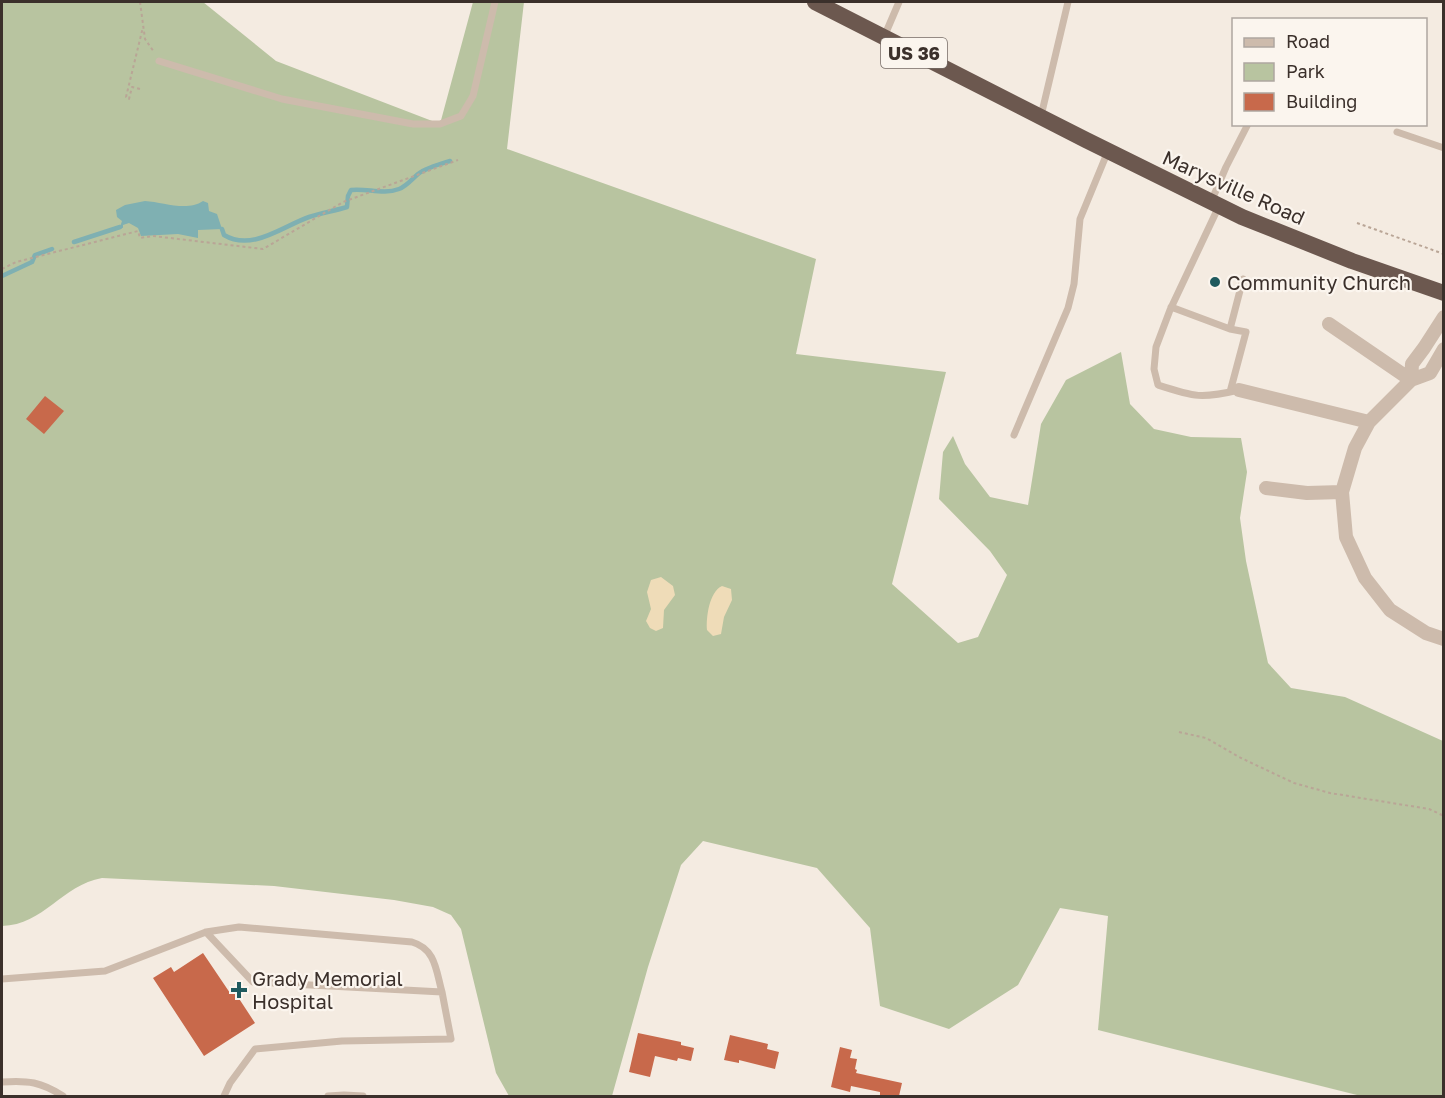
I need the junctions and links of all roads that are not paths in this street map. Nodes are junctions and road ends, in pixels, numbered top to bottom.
1 (495, 2) edge
2 (815, 2) edge
3 (899, 2) edge
4 (1068, 2) edge
5 (885, 37) junction
6 (159, 61) road end
7 (1040, 117) junction
8 (1247, 126) edge
9 (1397, 132) dead end
10 (1443, 148) edge
11 (1108, 151) junction
12 (1215, 204) junction
13 (1243, 279) dead end
14 (1443, 293) edge
15 (1171, 307) junction
16 (1443, 317) edge
17 (1329, 324) dead end
18 (1230, 329) junction
19 (1443, 349) edge
20 (1411, 380) junction
21 (1234, 391) junction
22 (1369, 422) junction
23 (1014, 435) dead end
24 (1266, 488) dead end
25 (1342, 492) junction
26 (1443, 639) edge
27 (206, 932) junction
28 (2, 979) edge
29 (442, 992) junction
30 (2, 1082) edge
31 (63, 1096) edge
32 (224, 1096) edge
33 (328, 1096) edge
34 (345, 1096) edge
35 (363, 1096) edge

1 - 6 lane
2 - 5 highway, US 36
3 - 5 lane
4 - 7 lane
5 - 7 highway, Marysville Road / US 36
7 - 11 highway, Marysville Road / US 36
8 - 12 lane
9 - 10 lane
11 - 12 highway, Marysville Road / US 36
11 - 23 lane
12 - 14 highway, Marysville Road / US 36
12 - 15 lane
13 - 18 lane
15 - 18 lane
15 - 21 lane
16 - 20 street
17 - 20 street
18 - 21 lane
19 - 20 street
20 - 22 street
21 - 22 street
22 - 25 street
24 - 25 street
25 - 26 street
27 - 28 lane
27 - 29 lane
27 - 29 lane
29 - 32 lane
30 - 31 lane
33 - 34 lane
34 - 35 lane

